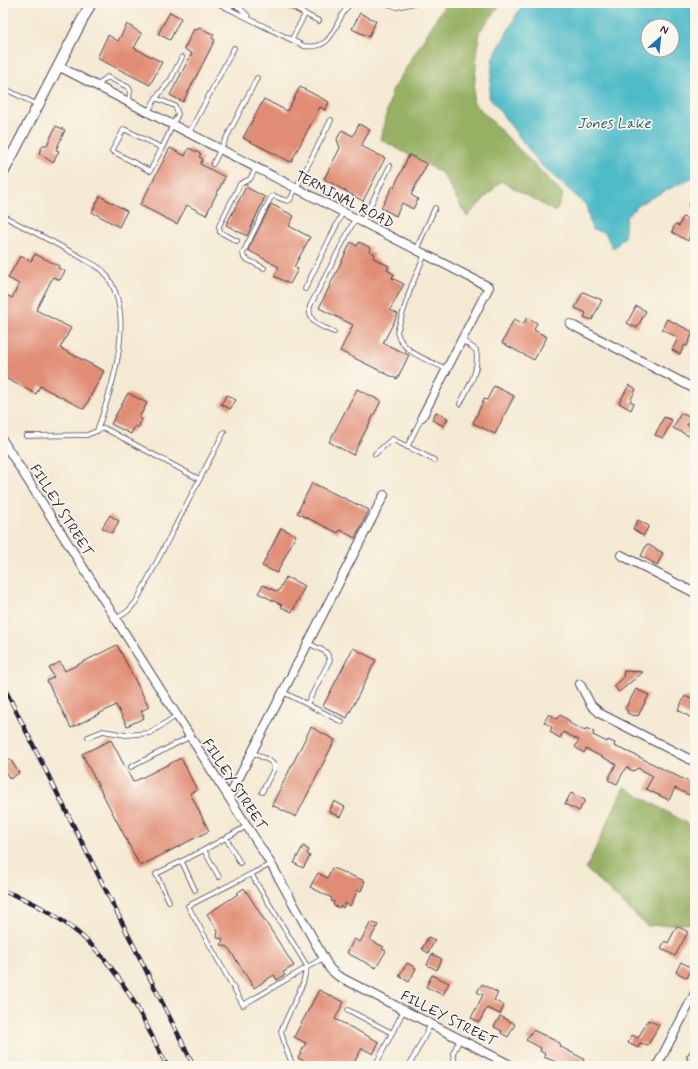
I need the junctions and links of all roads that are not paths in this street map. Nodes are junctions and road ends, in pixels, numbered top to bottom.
1 (91, 3) edge
2 (217, 3) edge
3 (230, 3) edge
4 (284, 3) edge
5 (351, 3) edge
6 (385, 3) edge
7 (414, 3) edge
8 (305, 14) junction
9 (248, 16) junction
10 (319, 21) dead end
11 (292, 39) junction
12 (234, 48) dead end
13 (182, 57) dead end
14 (58, 66) junction
15 (257, 78) dead end
16 (97, 86) junction
17 (3, 88) edge
18 (156, 98) junction
19 (129, 102) junction
20 (38, 105) junction
21 (148, 112) junction
22 (331, 120) dead end
23 (173, 125) junction
24 (189, 133) junction
25 (162, 148) junction
26 (220, 149) junction
27 (213, 164) dead end
28 (390, 166) dead end
29 (256, 168) junction
30 (3, 173) edge
31 (295, 188) junction
32 (436, 208) dead end
33 (343, 212) junction
34 (3, 216) edge
35 (358, 220) junction
36 (237, 241) dead end
37 (416, 250) junction
38 (425, 254) junction
39 (264, 268) dead end
40 (305, 289) dead end
41 (570, 324) dead end
42 (334, 332) dead end
43 (462, 340) junction
44 (447, 369) junction
45 (695, 389) edge
46 (460, 404) dead end
47 (422, 418) joint
48 (97, 431) junction
49 (224, 432) dead end
50 (26, 436) dead end
51 (3, 441) edge
52 (408, 447) junction
53 (375, 454) dead end
54 (434, 460) dead end
55 (199, 479) junction
56 (384, 495) dead end
57 (621, 555) dead end
58 (695, 593) edge
59 (116, 620) junction
60 (308, 642) junction
61 (580, 684) dead end
62 (282, 692) junction
63 (308, 704) junction
64 (176, 716) junction
65 (342, 722) dead end
66 (88, 737) dead end
67 (189, 737) junction
68 (251, 752) junction
69 (695, 762) edge
70 (131, 767) dead end
71 (262, 792) dead end
72 (228, 797) junction
73 (247, 826) junction
74 (226, 838) junction
75 (204, 850) junction
76 (182, 862) junction
77 (240, 863) dead end
78 (271, 864) junction
79 (251, 874) junction
80 (218, 877) dead end
81 (195, 890) dead end
82 (170, 901) dead end
83 (323, 958) junction
84 (307, 966) junction
85 (695, 993) edge
86 (348, 1010) dead end
87 (404, 1010) junction
88 (431, 1024) junction
89 (392, 1033) junction
90 (460, 1039) junction
91 (293, 1066) edge
92 (375, 1066) edge
93 (409, 1066) edge
94 (455, 1066) edge
95 (512, 1066) edge
96 (658, 1066) edge

1 - 14 street
2 - 9 lane
3 - 9 lane
4 - 8 lane
5 - 11 lane
6 - 7 lane
8 - 10 lane
8 - 11 lane
9 - 11 lane
12 - 24 lane
13 - 18 lane
14 - 16 street, TERMINAL ROAD
14 - 20 street
15 - 26 lane
16 - 19 street, TERMINAL ROAD
16 - 19 lane
17 - 20 lane
18 - 21 lane
18 - 23 lane
19 - 21 street, TERMINAL ROAD
20 - 30 street
21 - 23 street, TERMINAL ROAD
22 - 31 lane
23 - 24 street, TERMINAL ROAD
23 - 25 lane
24 - 26 street, TERMINAL ROAD
25 - 25 lane
26 - 27 lane
26 - 29 street, TERMINAL ROAD
28 - 35 lane
29 - 31 street, TERMINAL ROAD
29 - 36 lane
31 - 33 street, TERMINAL ROAD
31 - 39 lane
32 - 37 lane
33 - 35 street, TERMINAL ROAD
33 - 40 lane
34 - 48 lane
35 - 37 street, TERMINAL ROAD
35 - 42 lane
37 - 38 street, TERMINAL ROAD
38 - 43 street, TERMINAL ROAD
38 - 44 lane
41 - 45 street
43 - 44 street, TERMINAL ROAD
43 - 46 lane
44 - 47 street, TERMINAL ROAD
47 - 52 lane
48 - 50 lane
48 - 55 lane
49 - 55 lane
51 - 59 street, FILLEY STREET
52 - 53 lane
52 - 54 lane
55 - 59 lane
56 - 60 street
57 - 58 street
59 - 64 street, FILLEY STREET
60 - 62 street
60 - 63 lane
61 - 69 street
62 - 63 lane
62 - 68 street
63 - 65 lane
64 - 66 lane
64 - 67 street, FILLEY STREET
67 - 70 lane
67 - 72 street, FILLEY STREET
68 - 71 lane
68 - 72 street
72 - 73 street, FILLEY STREET
73 - 74 lane
73 - 78 street, FILLEY STREET
74 - 75 lane
74 - 77 lane
75 - 76 lane
75 - 80 lane
76 - 81 lane
76 - 82 lane
78 - 79 lane
78 - 83 street, FILLEY STREET
79 - 84 lane
79 - 84 lane
83 - 84 lane
83 - 87 street, FILLEY STREET
84 - 91 lane
85 - 96 street
86 - 89 lane
87 - 88 street, FILLEY STREET
87 - 89 lane
88 - 90 street, FILLEY STREET
88 - 93 lane
89 - 92 lane
90 - 94 lane
90 - 95 street, FILLEY STREET

